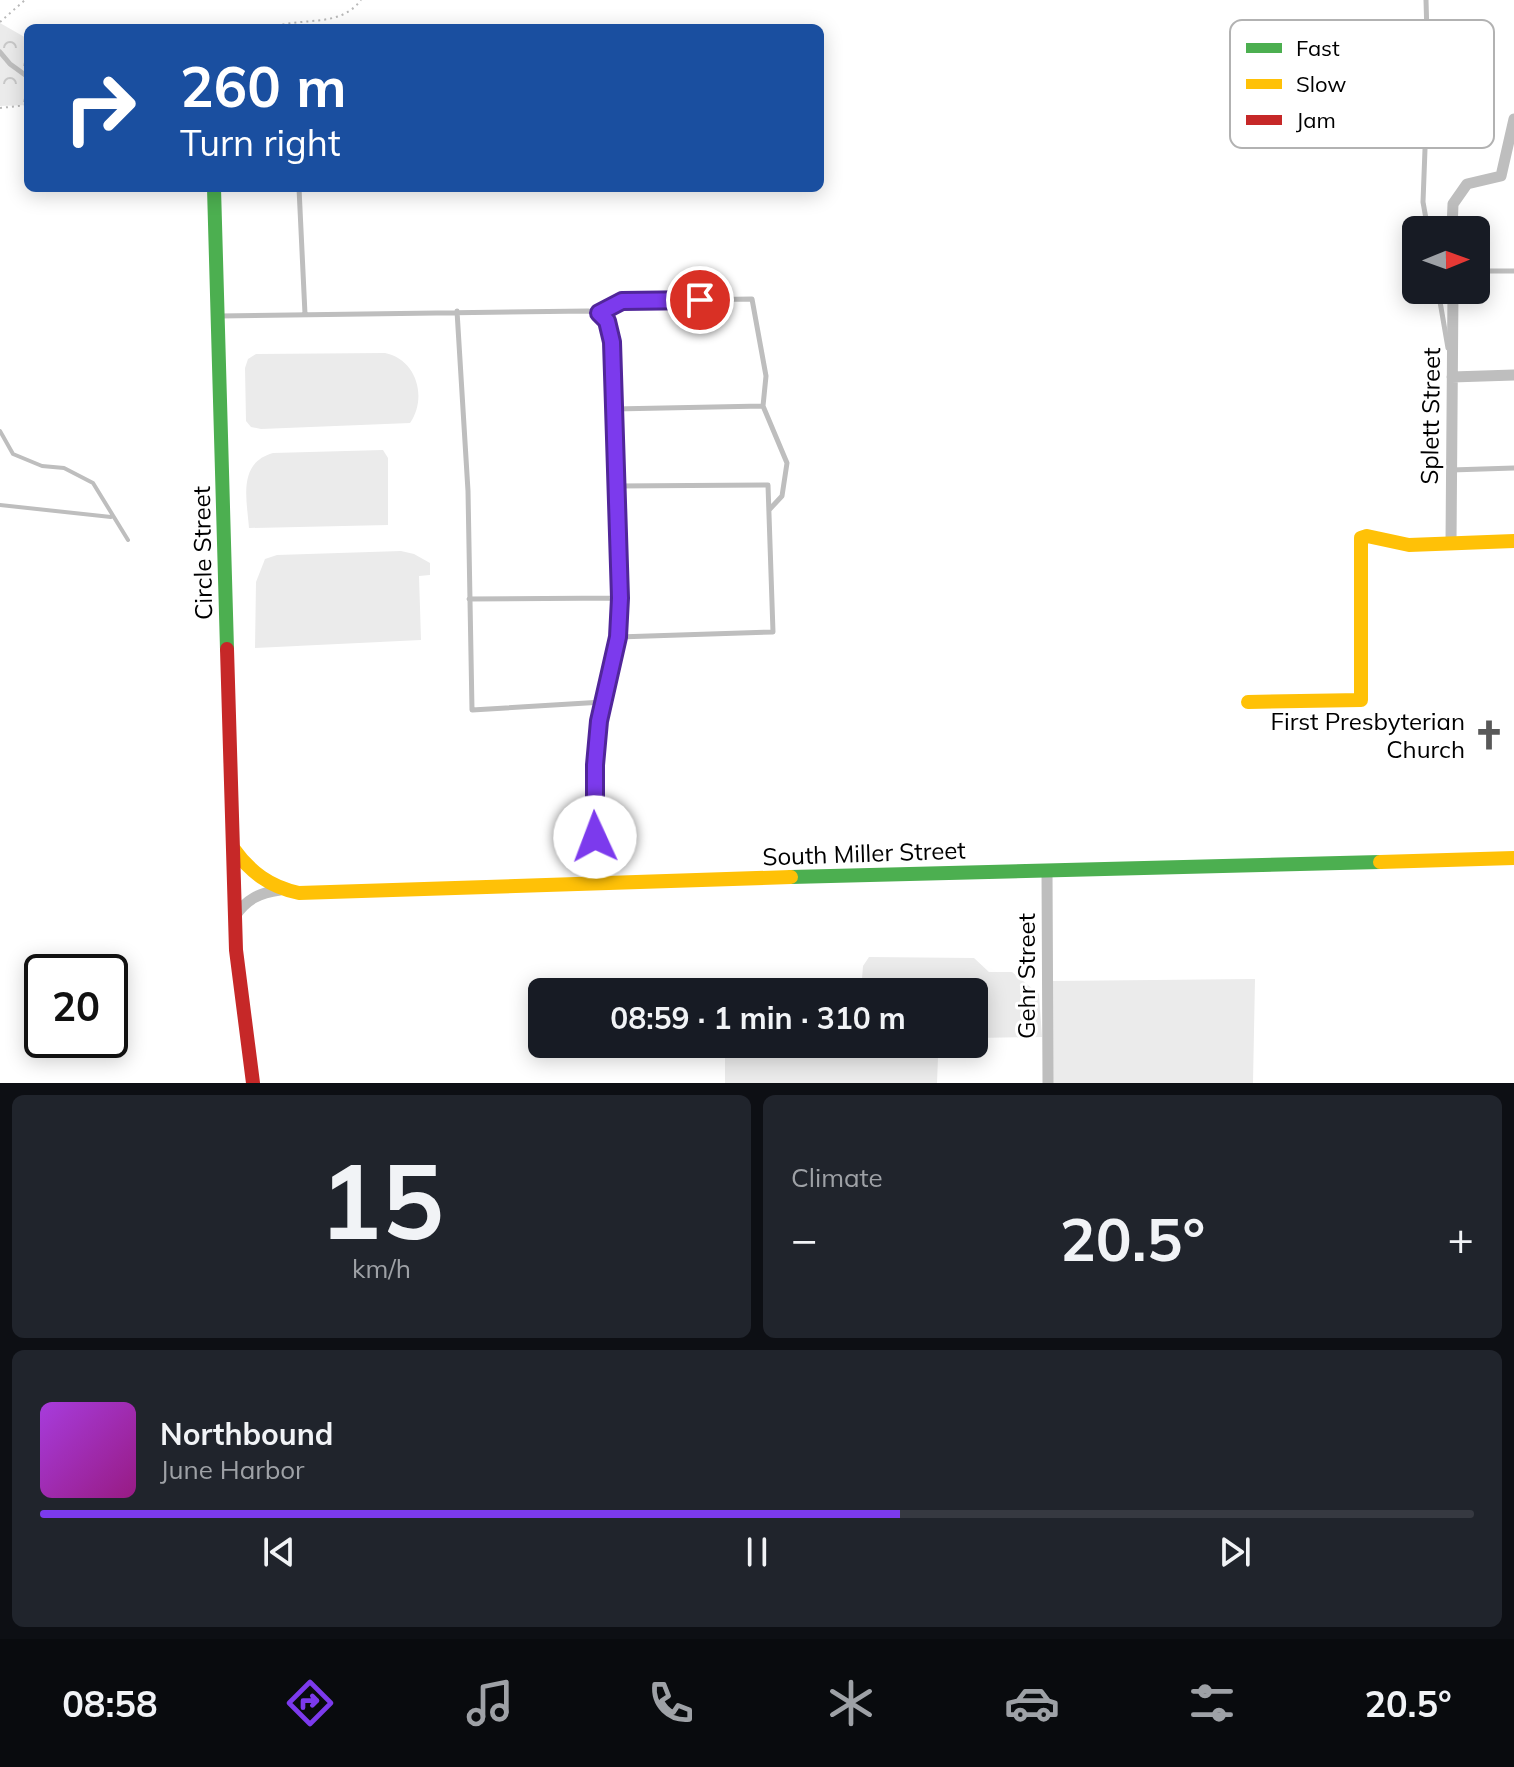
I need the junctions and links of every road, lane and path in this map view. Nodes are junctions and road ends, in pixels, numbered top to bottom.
1 (25, 0) edge
2 (361, 0) edge
3 (1426, 0) edge
4 (0, 11) edge
5 (6, 17) junction
6 (1427, 20) edge
7 (0, 22) edge
8 (285, 24) edge
9 (0, 52) edge
10 (24, 74) edge
11 (24, 105) edge
12 (0, 108) edge
13 (1514, 119) edge
14 (1425, 148) edge
15 (1514, 175) edge
16 (1501, 176) junction
17 (214, 192) edge
18 (299, 192) edge
19 (1426, 216) edge
20 (1453, 216) edge
21 (1490, 271) edge
22 (1514, 271) edge
23 (1440, 304) edge
24 (1453, 304) edge
25 (457, 311) junction
26 (599, 313) junction
27 (305, 314) junction
28 (218, 316) junction
29 (1514, 375) edge
30 (1452, 377) junction
31 (763, 406) junction
32 (614, 409) junction
33 (1514, 468) edge
34 (1451, 470) junction
35 (616, 486) junction
36 (768, 511) junction
37 (1514, 541) edge
38 (1451, 543) junction
39 (620, 598) junction
40 (468, 599) junction
41 (618, 637) junction
42 (603, 702) junction
43 (1248, 702) dead end
44 (233, 848) junction
45 (1514, 858) edge
46 (1047, 870) junction
47 (599, 882) junction
48 (280, 890) junction
49 (234, 916) junction
50 (253, 1083) edge
51 (1048, 1083) edge

1 - 5 path
2 - 8 path
3 - 6 lane
4 - 5 path
5 - 7 path
9 - 10 lane
11 - 12 path
13 - 16 street
14 - 19 lane
15 - 16 street
16 - 20 street
17 - 28 street, Circle Street
18 - 27 lane
21 - 22 lane
23 - 30 lane
24 - 30 street, Splett Street
25 - 26 lane
25 - 27 lane
25 - 40 lane
26 - 31 lane
26 - 32 lane
27 - 28 lane
28 - 44 street, Circle Street
29 - 30 street
30 - 34 street, Splett Street
31 - 32 lane
31 - 36 lane
32 - 35 lane
33 - 34 lane
34 - 38 street, Splett Street
35 - 36 lane
35 - 39 lane
36 - 41 lane
37 - 38 street
38 - 43 street
39 - 40 lane
39 - 41 lane
40 - 42 lane
41 - 42 lane
42 - 47 lane
44 - 48 street, South Miller Street
44 - 49 street, Circle Street
45 - 46 street, South Miller Street
46 - 47 street, South Miller Street
46 - 51 street, Gehr Street
47 - 48 street, South Miller Street
48 - 49 street
49 - 50 street, Circle Street

